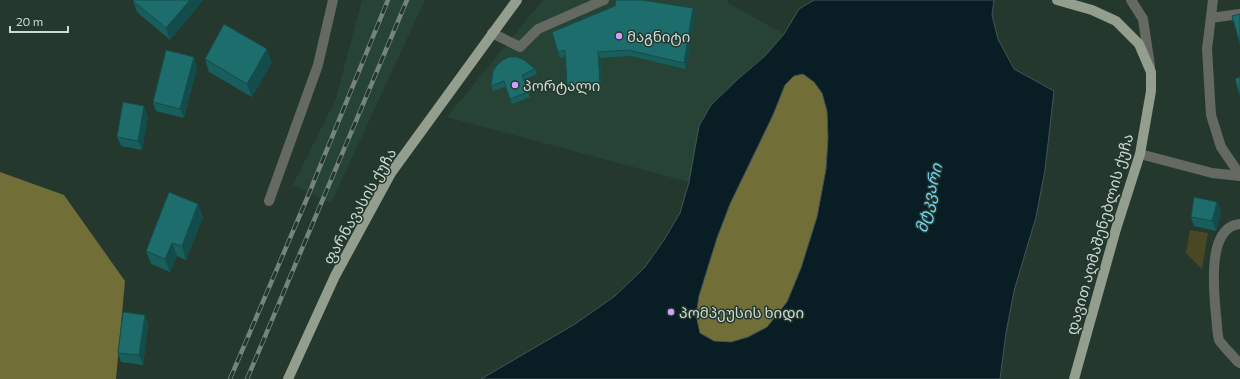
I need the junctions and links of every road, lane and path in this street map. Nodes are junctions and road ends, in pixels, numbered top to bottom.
1 (333, 0) edge
2 (517, 0) edge
3 (604, 0) edge
4 (1057, 0) edge
5 (1131, 0) edge
6 (1213, 0) edge
7 (1240, 14) edge
8 (1211, 18) junction
9 (492, 33) junction
10 (1151, 72) junction
11 (1140, 154) junction
12 (1240, 175) edge
13 (269, 201) dead end
14 (1240, 224) edge
15 (1240, 363) edge
16 (288, 379) edge
17 (1074, 379) edge

1 - 13 street
2 - 9 main road, ფარნავასის ქუჩა
3 - 9 street
4 - 10 main road, დავით აღმაშენებლის ქუჩა
5 - 10 street, დავით აღმაშენებლის ქუჩა
6 - 8 street
7 - 8 street
8 - 12 street
9 - 16 main road, ფარნავასის ქუჩა
10 - 11 main road, დავით აღმაშენებლის ქუჩა
11 - 12 street
11 - 17 main road, დავით აღმაშენებლის ქუჩა
14 - 15 street

